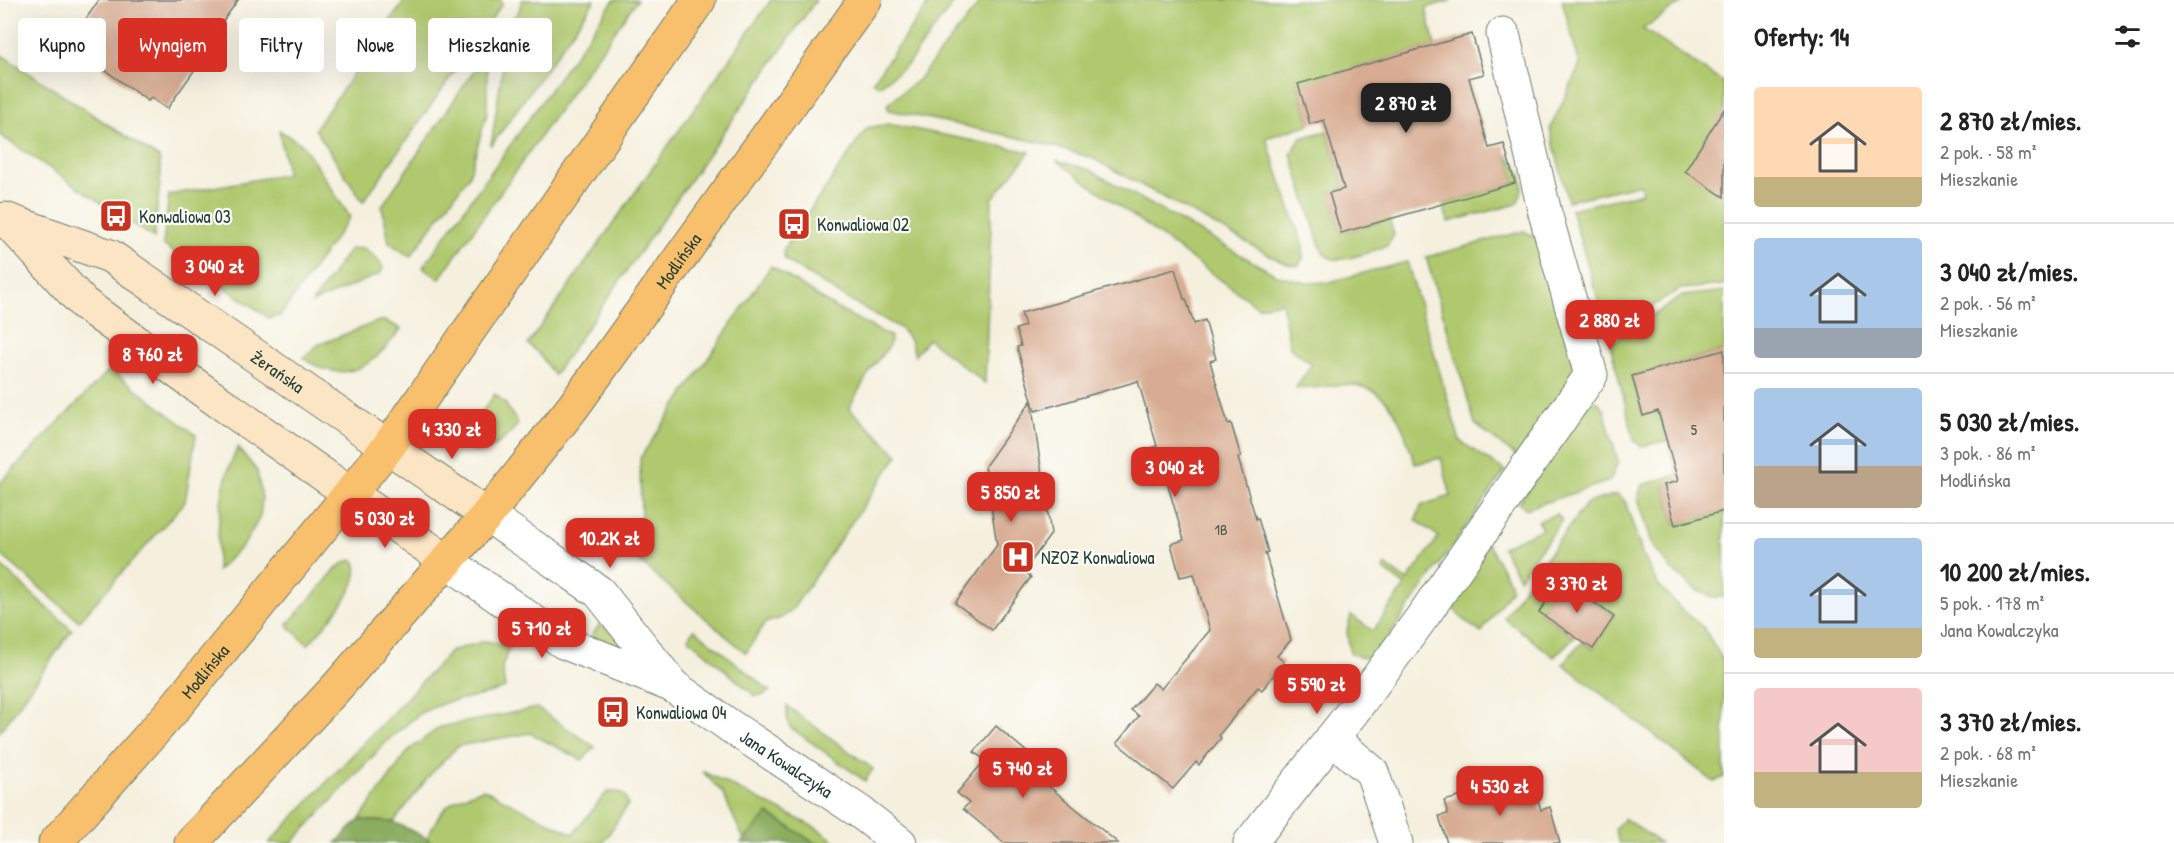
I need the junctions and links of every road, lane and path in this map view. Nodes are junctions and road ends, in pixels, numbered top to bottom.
1 (699, 0) edge
2 (865, 0) edge
3 (1503, 34) dead end
4 (3, 217) edge
5 (388, 447) junction
6 (351, 494) junction
7 (487, 515) junction
8 (448, 562) junction
9 (673, 686) junction
10 (1332, 738) junction
11 (55, 843) edge
12 (191, 843) edge
13 (900, 843) edge
14 (1250, 843) edge
15 (1395, 843) edge

1 - 5 main road, Modlińska
2 - 7 main road, Modlińska
3 - 10 street
4 - 5 street, Żerańska
4 - 6 street, Żerańska
5 - 6 main road, Modlińska
5 - 7 street
6 - 8 street
6 - 11 main road, Modlińska
7 - 8 main road, Modlińska
7 - 9 street, Jana Kowalczyka
8 - 9 street, Jana Kowalczyka
8 - 12 main road, Modlińska
9 - 13 street, Jana Kowalczyka
10 - 14 street
10 - 15 street

